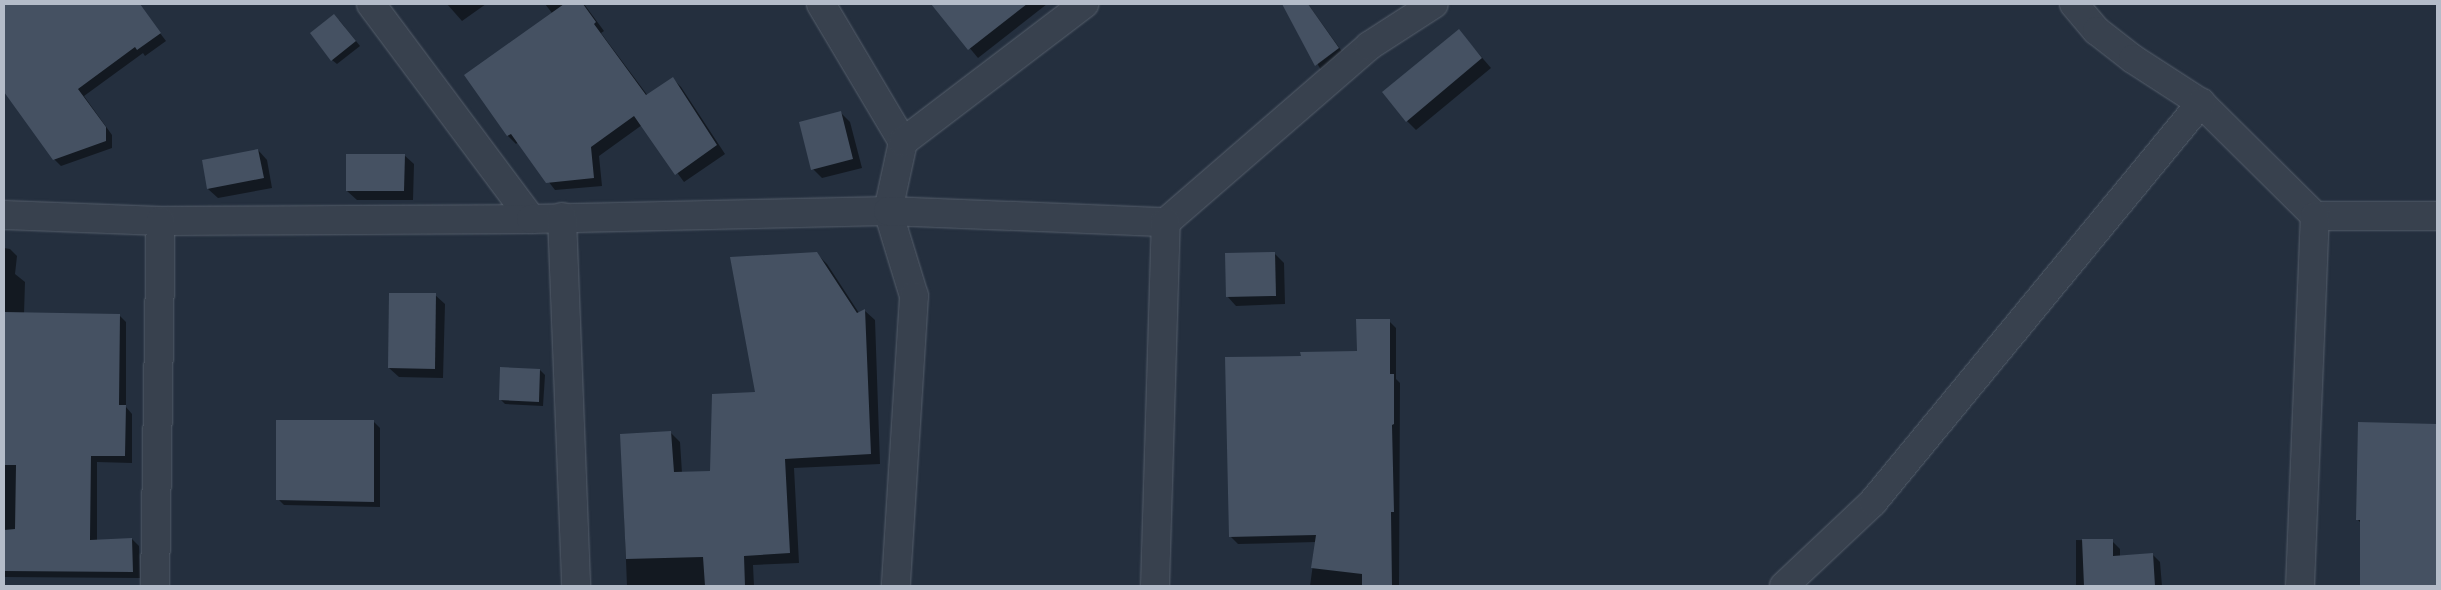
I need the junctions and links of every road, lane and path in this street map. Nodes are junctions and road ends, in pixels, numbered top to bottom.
1 (371, 4) edge
2 (821, 4) edge
3 (1084, 4) edge
4 (1434, 4) edge
5 (2074, 4) edge
6 (2200, 103) junction
7 (903, 142) junction
8 (7, 210) edge
9 (888, 211) junction
10 (2315, 216) junction
11 (2437, 216) edge
12 (562, 217) junction
13 (531, 219) junction
14 (161, 221) junction
15 (1166, 222) junction
16 (155, 586) edge
17 (576, 586) edge
18 (896, 586) edge
19 (1155, 586) edge
20 (1784, 586) edge
21 (2300, 586) edge

1 - 13 street
2 - 7 street
3 - 7 street
4 - 15 street
5 - 6 street
6 - 10 street
6 - 20 street
7 - 9 street
8 - 14 street
9 - 12 street
9 - 15 street
9 - 18 street
10 - 11 street
10 - 21 street
12 - 13 street
12 - 17 street
13 - 14 street
14 - 16 street
15 - 19 street

